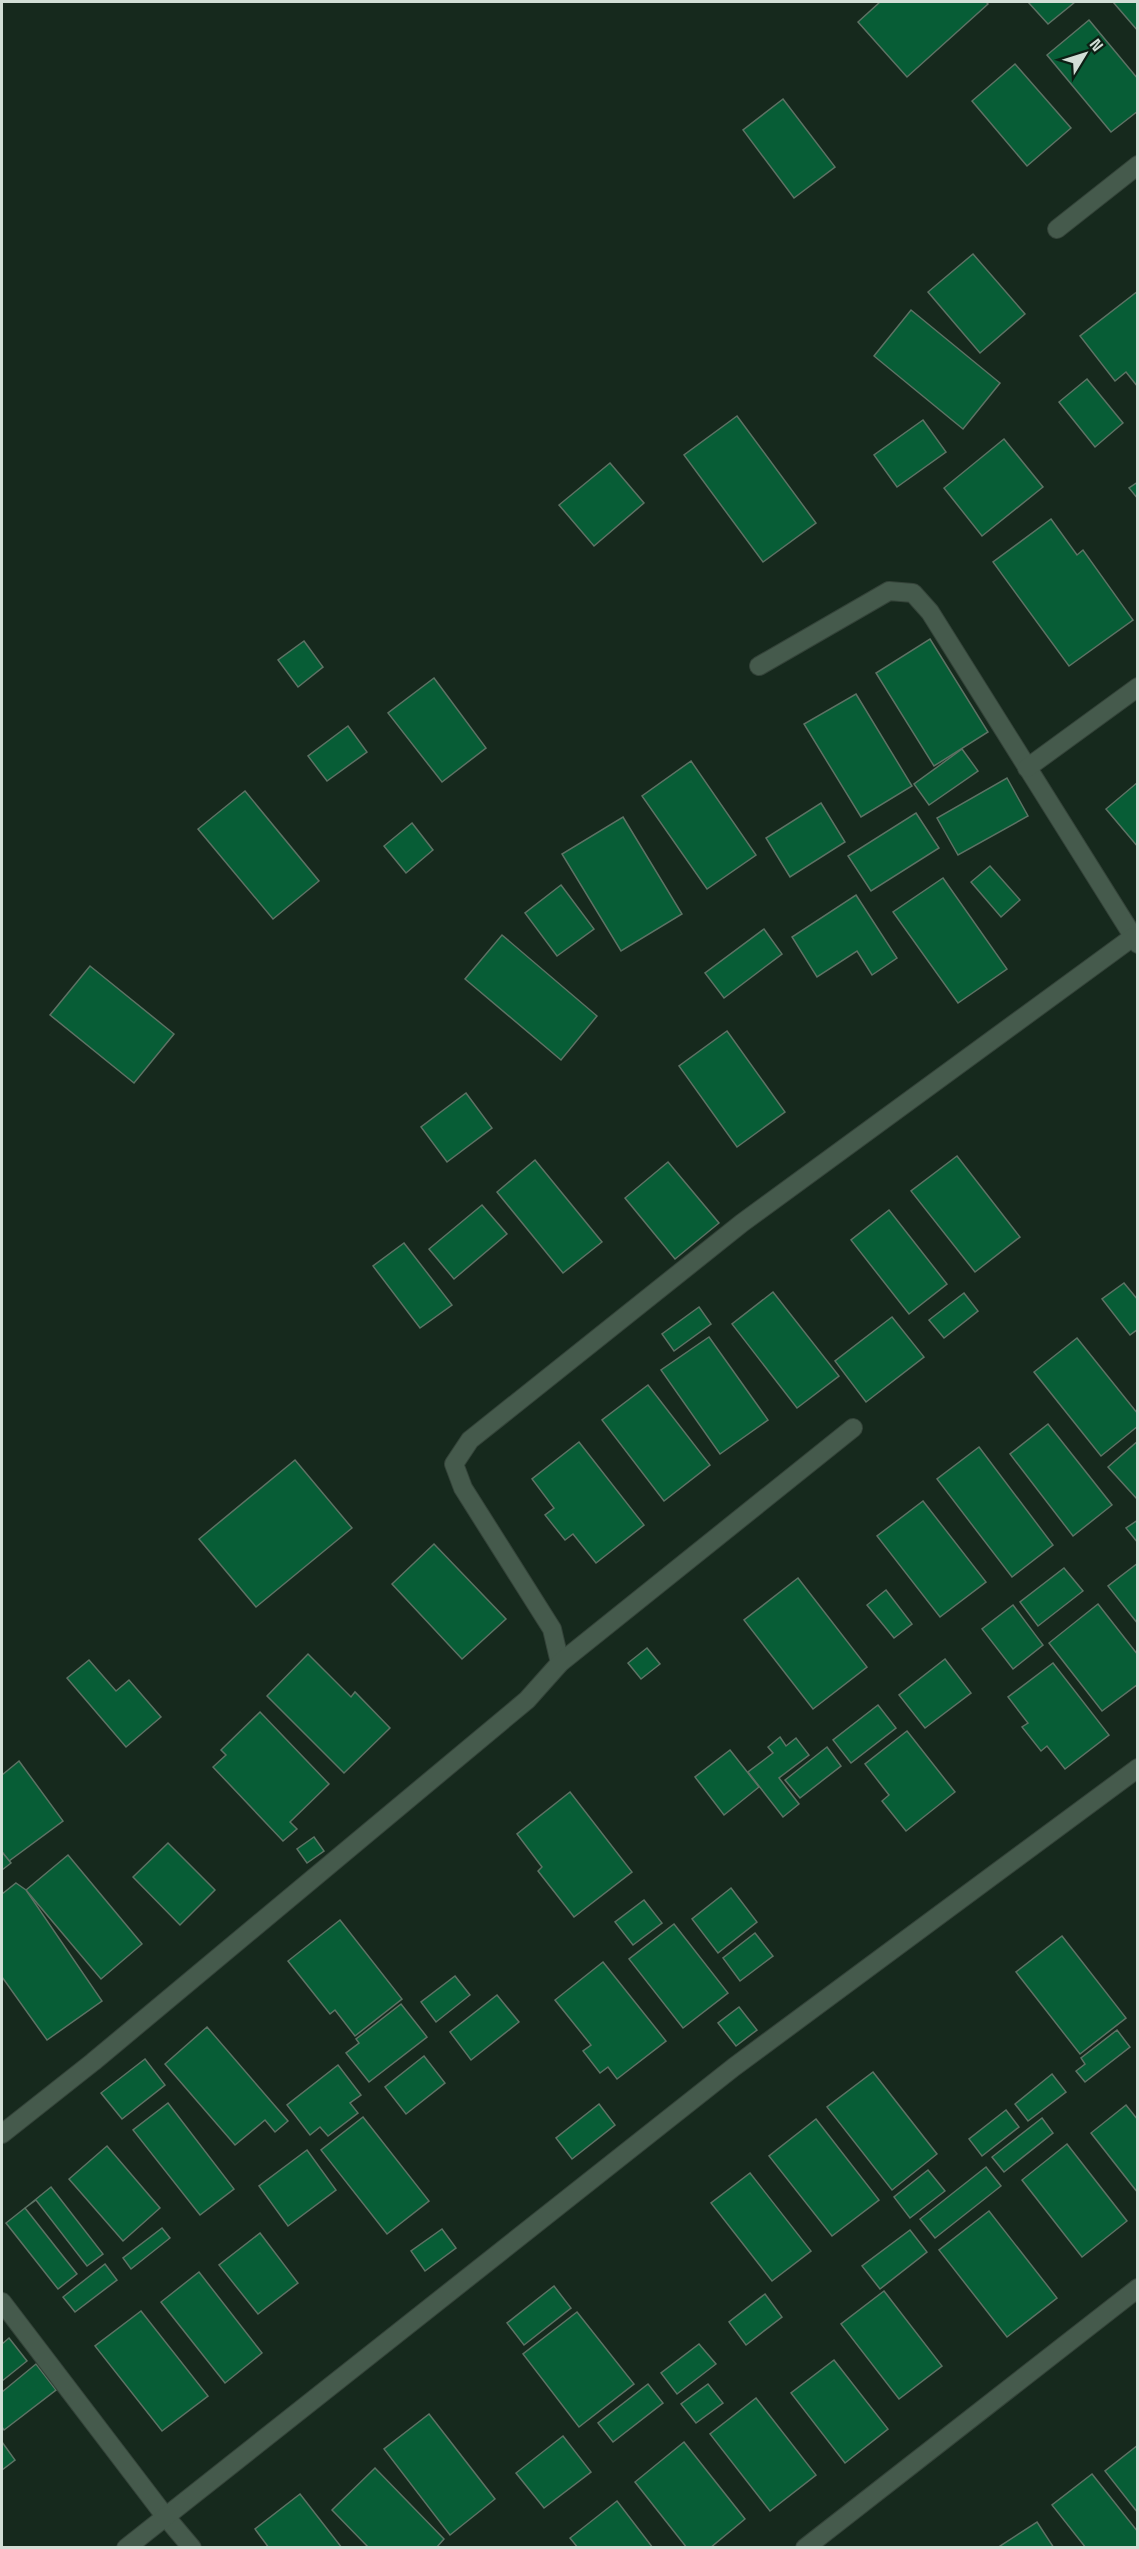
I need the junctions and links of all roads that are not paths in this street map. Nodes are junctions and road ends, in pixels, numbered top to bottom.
1 (1137, 165) edge
2 (1057, 229) dead end
3 (759, 666) dead end
4 (1137, 687) edge
5 (1027, 768) junction
6 (1135, 940) edge
7 (853, 1428) dead end
8 (560, 1663) junction
9 (1137, 1768) edge
10 (2, 2134) edge
11 (1137, 2288) edge
12 (2, 2302) edge
13 (165, 2516) junction
14 (126, 2547) edge
15 (192, 2547) edge
16 (805, 2547) edge

1 - 2 street
3 - 5 street
4 - 5 street
5 - 6 street
6 - 8 street
7 - 8 street
8 - 10 street
9 - 13 street
11 - 16 street
12 - 13 street
13 - 14 street
13 - 15 street

